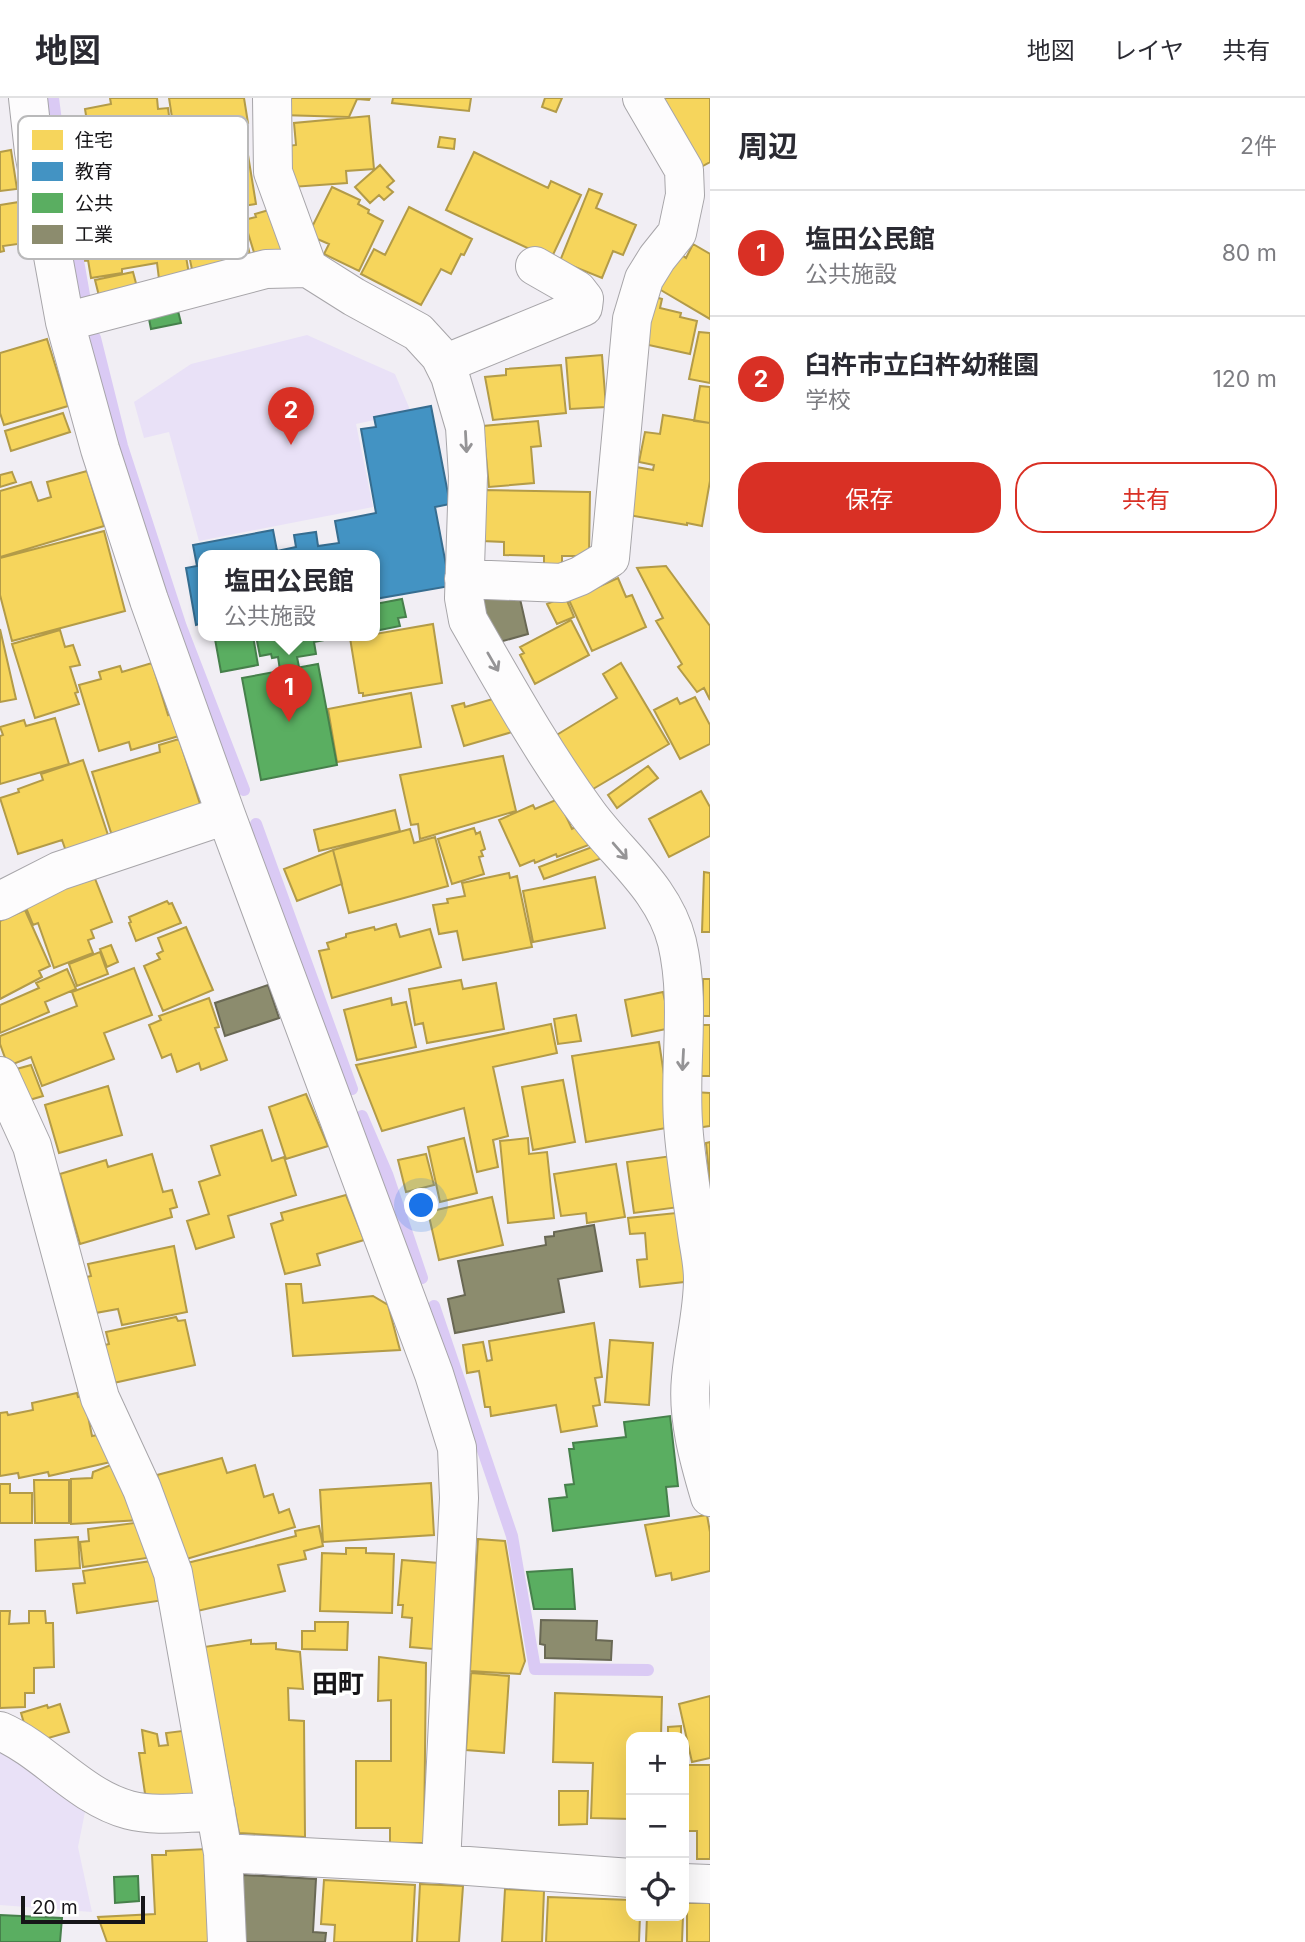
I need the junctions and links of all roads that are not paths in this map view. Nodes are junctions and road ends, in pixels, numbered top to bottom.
1 (28, 98) edge
2 (272, 98) edge
3 (642, 98) edge
4 (30, 116) edge
5 (54, 259) edge
6 (535, 266) dead end
7 (308, 268) junction
8 (65, 322) junction
9 (447, 370) junction
10 (464, 579) junction
11 (226, 815) junction
12 (0, 901) edge
13 (0, 1076) edge
14 (710, 1497) edge
15 (0, 1731) edge
16 (216, 1811) junction
17 (223, 1853) junction
18 (442, 1864) junction
19 (626, 1878) edge
20 (689, 1882) edge
21 (710, 1884) edge
22 (227, 1942) edge

1 - 4 street
2 - 7 street
3 - 10 street
5 - 8 street
6 - 9 street
7 - 8 street
7 - 9 street
8 - 11 street
9 -> 10 street
10 -> 14 street
11 - 12 street
11 - 18 street
13 - 16 street
15 - 16 street
16 - 17 street
17 - 18 street
17 - 22 street
18 - 19 street
20 - 21 street

